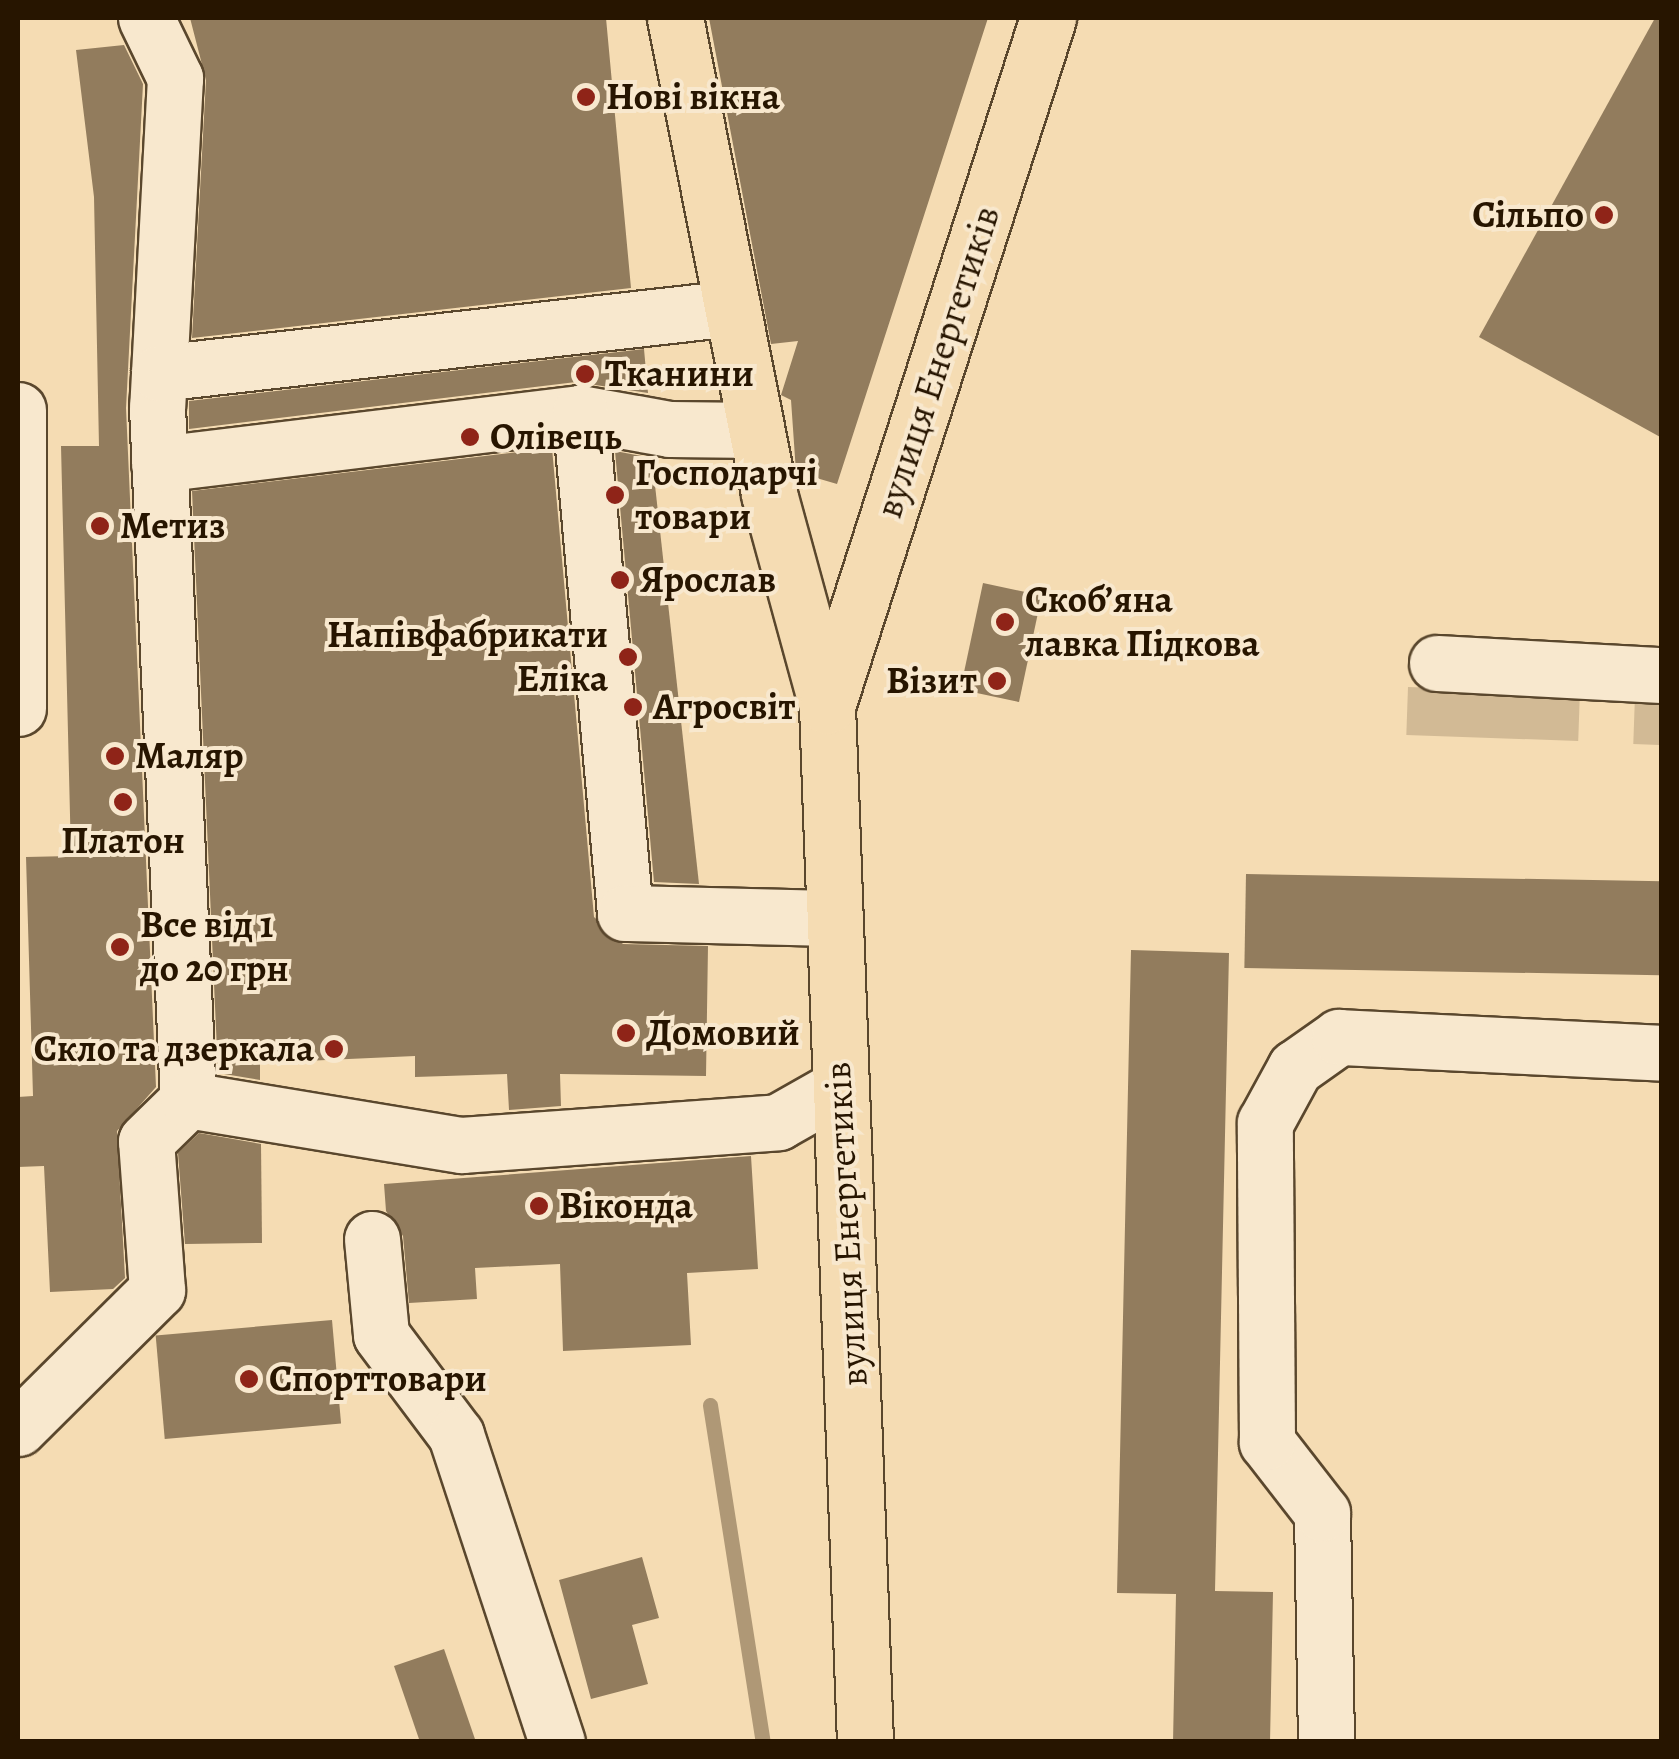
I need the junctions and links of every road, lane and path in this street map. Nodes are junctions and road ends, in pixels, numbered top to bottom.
1 (146, 18) edge
2 (675, 18) edge
3 (1048, 18) edge
4 (732, 308) junction
5 (158, 373) junction
6 (18, 410) edge
7 (580, 413) junction
8 (756, 430) junction
9 (159, 464) junction
10 (1437, 663) dead end
11 (1662, 674) edge
12 (827, 706) junction
13 (18, 708) edge
14 (833, 918) junction
15 (1662, 1053) edge
16 (838, 1088) junction
17 (188, 1100) junction
18 (372, 1239) dead end
19 (18, 1428) edge
20 (557, 1742) edge
21 (866, 1742) edge
22 (1326, 1742) edge

1 - 5 street
2 - 4 main road, вулиця Енергетиків
3 - 12 main road, вулиця Енергетиків
4 - 5 street
4 - 8 main road, вулиця Енергетиків
5 - 9 street
6 - 13 street
7 - 8 street
7 - 9 street
7 - 14 street
8 - 12 main road, вулиця Енергетиків
9 - 17 street
10 - 11 street
12 - 14 main road, вулиця Енергетиків
14 - 16 main road, вулиця Енергетиків
15 - 22 street
16 - 17 street
16 - 21 main road, вулиця Енергетиків
17 - 19 street
18 - 20 street

